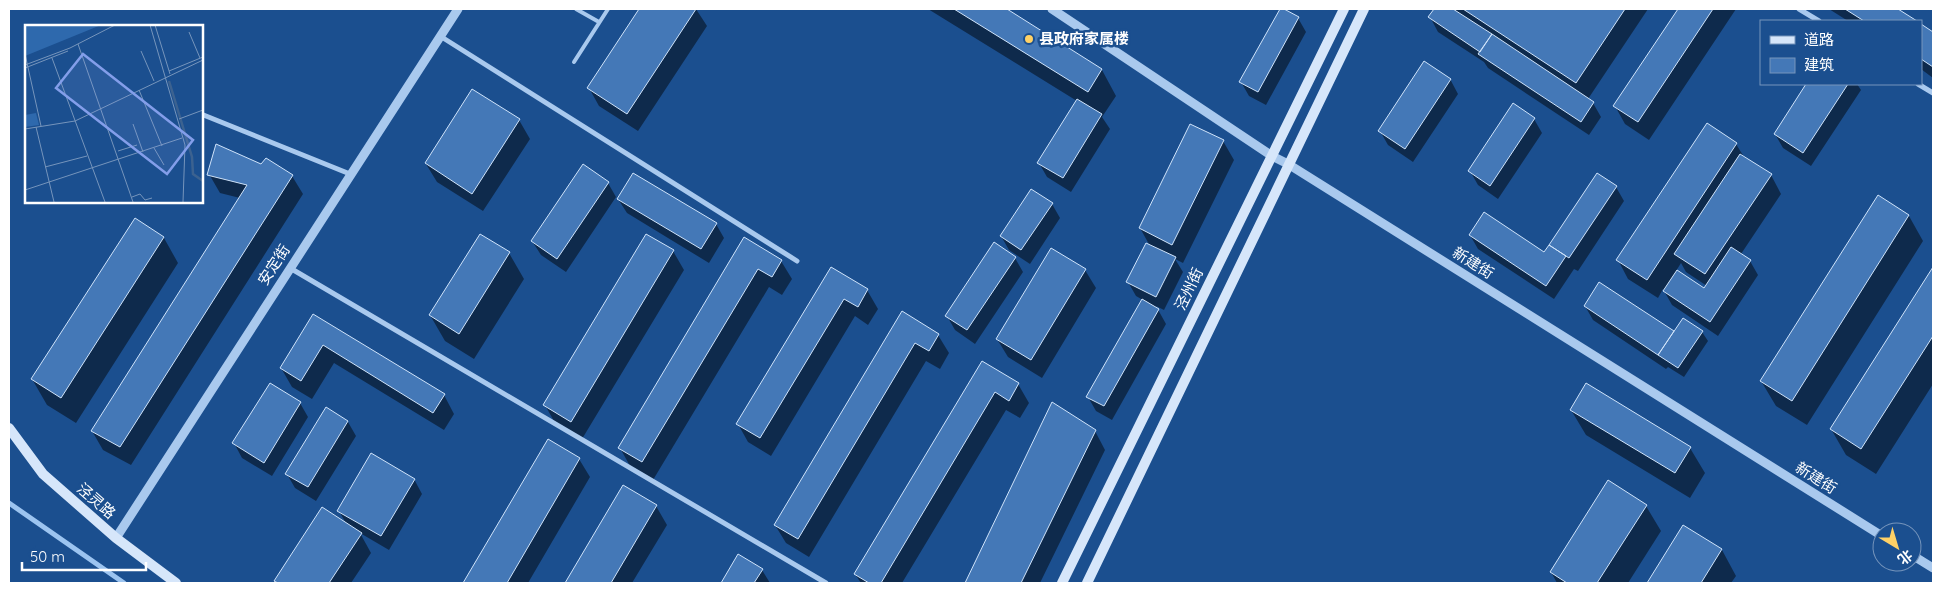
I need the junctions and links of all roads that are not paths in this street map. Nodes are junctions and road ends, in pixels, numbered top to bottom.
1 (458, 9) edge
2 (576, 9) edge
3 (608, 9) edge
4 (1052, 9) edge
5 (1344, 9) edge
6 (1364, 9) edge
7 (1800, 9) edge
8 (1817, 20) edge
9 (599, 22) junction
10 (440, 36) junction
11 (574, 62) dead end
12 (1920, 85) edge
13 (1933, 93) edge
14 (202, 114) edge
15 (1272, 156) junction
16 (1288, 164) junction
17 (350, 174) junction
18 (797, 261) dead end
19 (289, 268) junction
20 (9, 428) edge
21 (1872, 530) edge
22 (116, 538) junction
23 (1922, 561) edge
24 (1933, 568) edge
25 (176, 583) edge
26 (826, 583) edge
27 (1062, 583) edge
28 (1087, 583) edge

1 - 10 street, 安定街
2 - 9 lane
3 - 9 lane
4 - 15 street, 新建街
5 - 15 main road, 泾州街
6 - 16 main road
7 - 8 street
9 - 11 lane
10 - 17 street, 安定街
10 - 18 street
12 - 13 street
14 - 17 street
15 - 16 street, 新建街
15 - 27 main road, 泾州街
16 - 21 street, 新建街
16 - 28 main road
17 - 19 street, 安定街
19 - 22 street, 安定街
19 - 26 street
20 - 22 main road, 泾灵路
22 - 25 main road, 泾灵路
23 - 24 street

